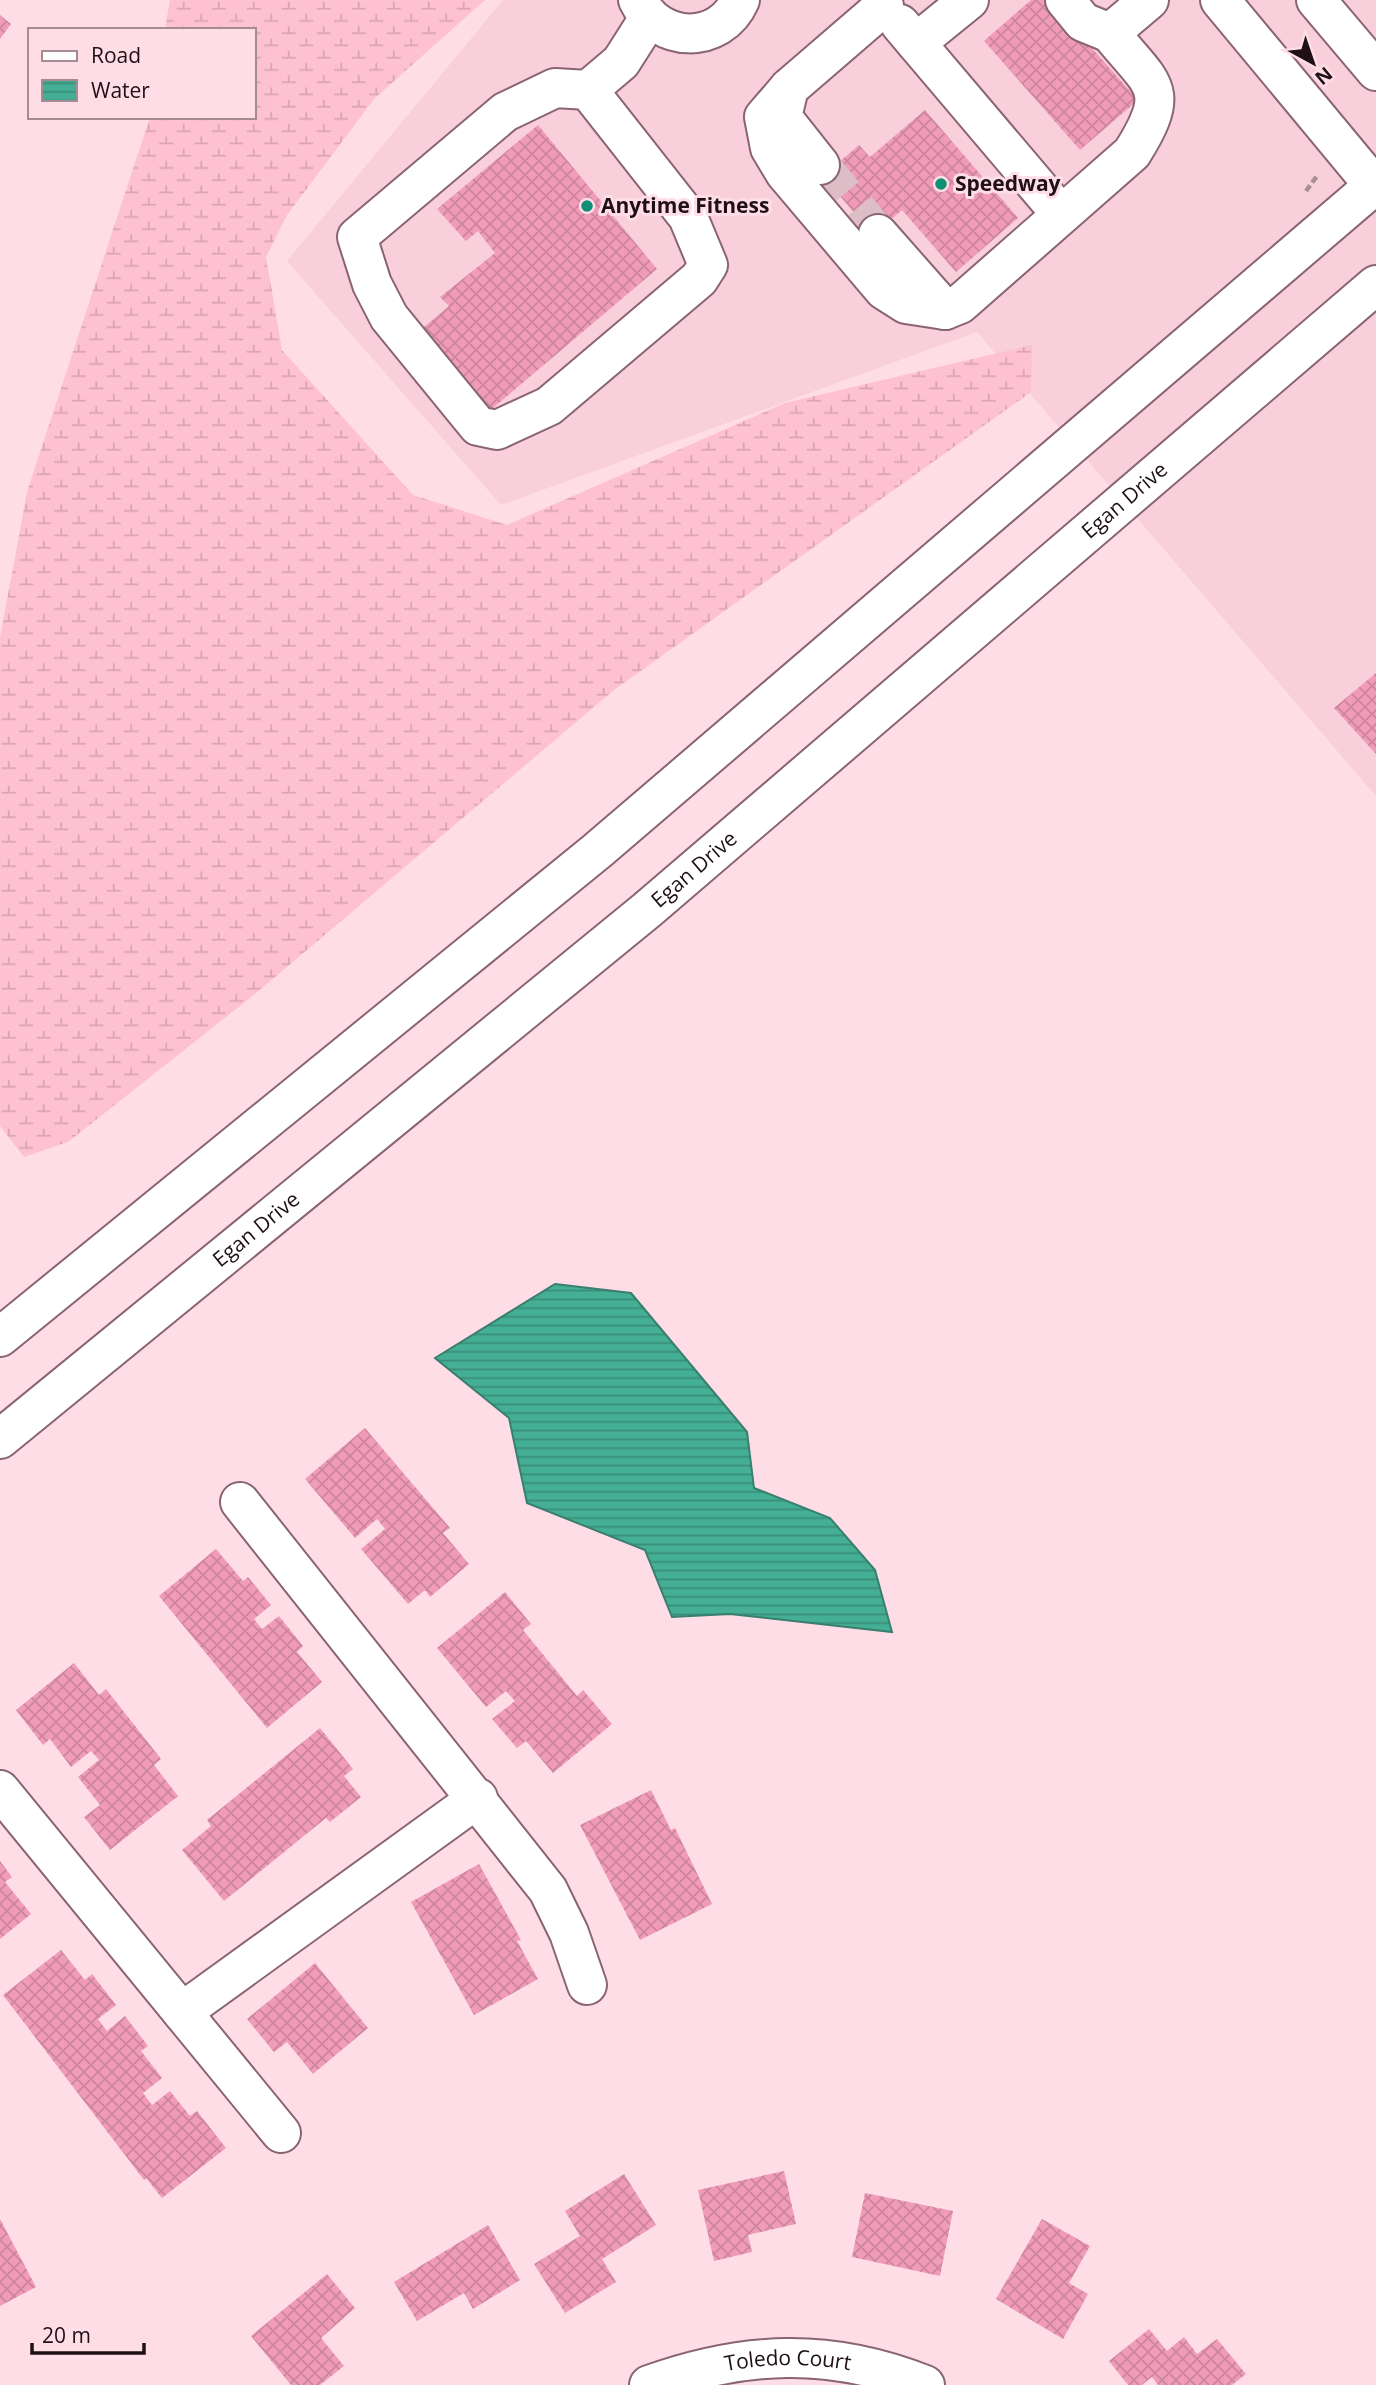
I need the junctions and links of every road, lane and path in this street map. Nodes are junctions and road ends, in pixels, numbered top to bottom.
1 (740, 0) edge
2 (969, 0) edge
3 (1065, 0) edge
4 (1149, 0) edge
5 (1220, 0) edge
6 (1316, 0) edge
7 (881, 3) edge
8 (643, 9) edge
9 (1110, 33) junction
10 (916, 43) junction
11 (1376, 71) edge
12 (789, 88) junction
13 (588, 90) junction
14 (820, 165) tunnel mouth
15 (1375, 186) edge
16 (1061, 214) junction
17 (878, 234) tunnel mouth
18 (1376, 285) edge
19 (945, 310) junction
20 (0, 1337) edge
21 (0, 1439) edge
22 (240, 1502) dead end
23 (0, 1790) edge
24 (478, 1798) junction
25 (587, 1985) dead end
26 (182, 2012) junction
27 (281, 2133) dead end
28 (649, 2385) edge
29 (925, 2385) edge

1 - 8 main road
2 - 10 main road
3 - 9 main road
4 - 9 main road
5 - 15 main road
6 - 11 main road
7 - 10 main road
7 - 12 main road
8 - 13 main road
9 - 16 main road
10 - 16 main road
12 - 14 main road
12 - 19 main road
13 - 13 main road
15 - 20 main road
16 - 19 main road
17 - 19 main road
18 - 21 main road, Egan Drive
22 - 24 main road
23 - 26 main road
24 - 25 main road
24 - 26 main road
26 - 27 main road
28 - 29 main road, Toledo Court

